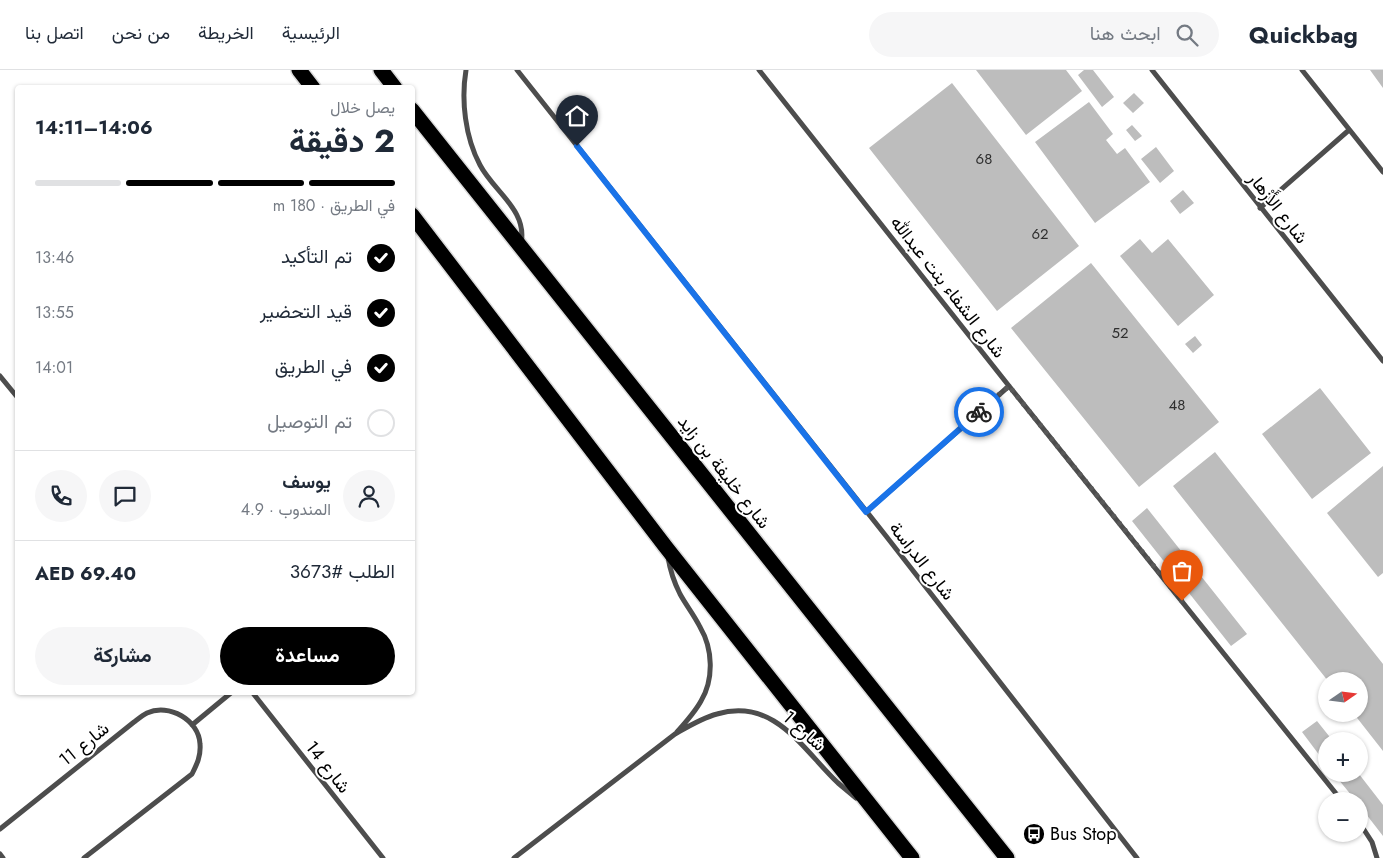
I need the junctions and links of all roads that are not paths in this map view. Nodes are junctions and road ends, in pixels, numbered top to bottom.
1 (299, 70) edge
2 (381, 70) edge
3 (466, 70) edge
4 (517, 70) edge
5 (759, 70) edge
6 (1152, 70) edge
7 (1302, 70) edge
8 (310, 85) edge
9 (393, 85) edge
10 (415, 114) edge
11 (1350, 130) junction
12 (1383, 172) edge
13 (1260, 208) junction
14 (415, 219) edge
15 (521, 247) junction
16 (1383, 361) edge
17 (0, 376) edge
18 (1009, 386) junction
19 (15, 394) edge
20 (866, 512) junction
21 (665, 546) junction
22 (228, 695) edge
23 (254, 695) edge
24 (192, 725) junction
25 (676, 734) junction
26 (1335, 792) edge
27 (874, 810) junction
28 (0, 829) edge
29 (1368, 836) edge
30 (0, 854) edge
31 (3, 858) edge
32 (84, 858) edge
33 (383, 858) edge
34 (514, 858) edge
35 (912, 858) edge
36 (1007, 858) edge
37 (1137, 858) edge
38 (1377, 858) edge

1 - 8 highway
2 - 9 highway
3 - 15 street
4 - 20 street, شارع الدراسة
5 - 18 street, شارع الشفاء بنت عبدالله
6 - 13 street, شارع الأَزْهار
7 - 11 street
10 - 15 highway, شارع خليفة بن زايد
11 - 12 street
11 - 13 street
13 - 16 street, شارع الأَزْهار
14 - 21 highway
15 - 36 highway, شارع خليفة بن زايد
17 - 19 street
18 - 20 street
18 - 26 street, شارع الشفاء بنت عبدالله
20 - 37 street, شارع الدراسة
21 - 25 street, شارع 1
21 - 27 highway
22 - 24 street
23 - 33 street, شارع 14
24 - 28 street, شارع 11
24 - 32 street
25 - 27 street, شارع 1
25 - 34 street, شارع 1
27 - 35 highway
29 - 38 street
30 - 31 street

